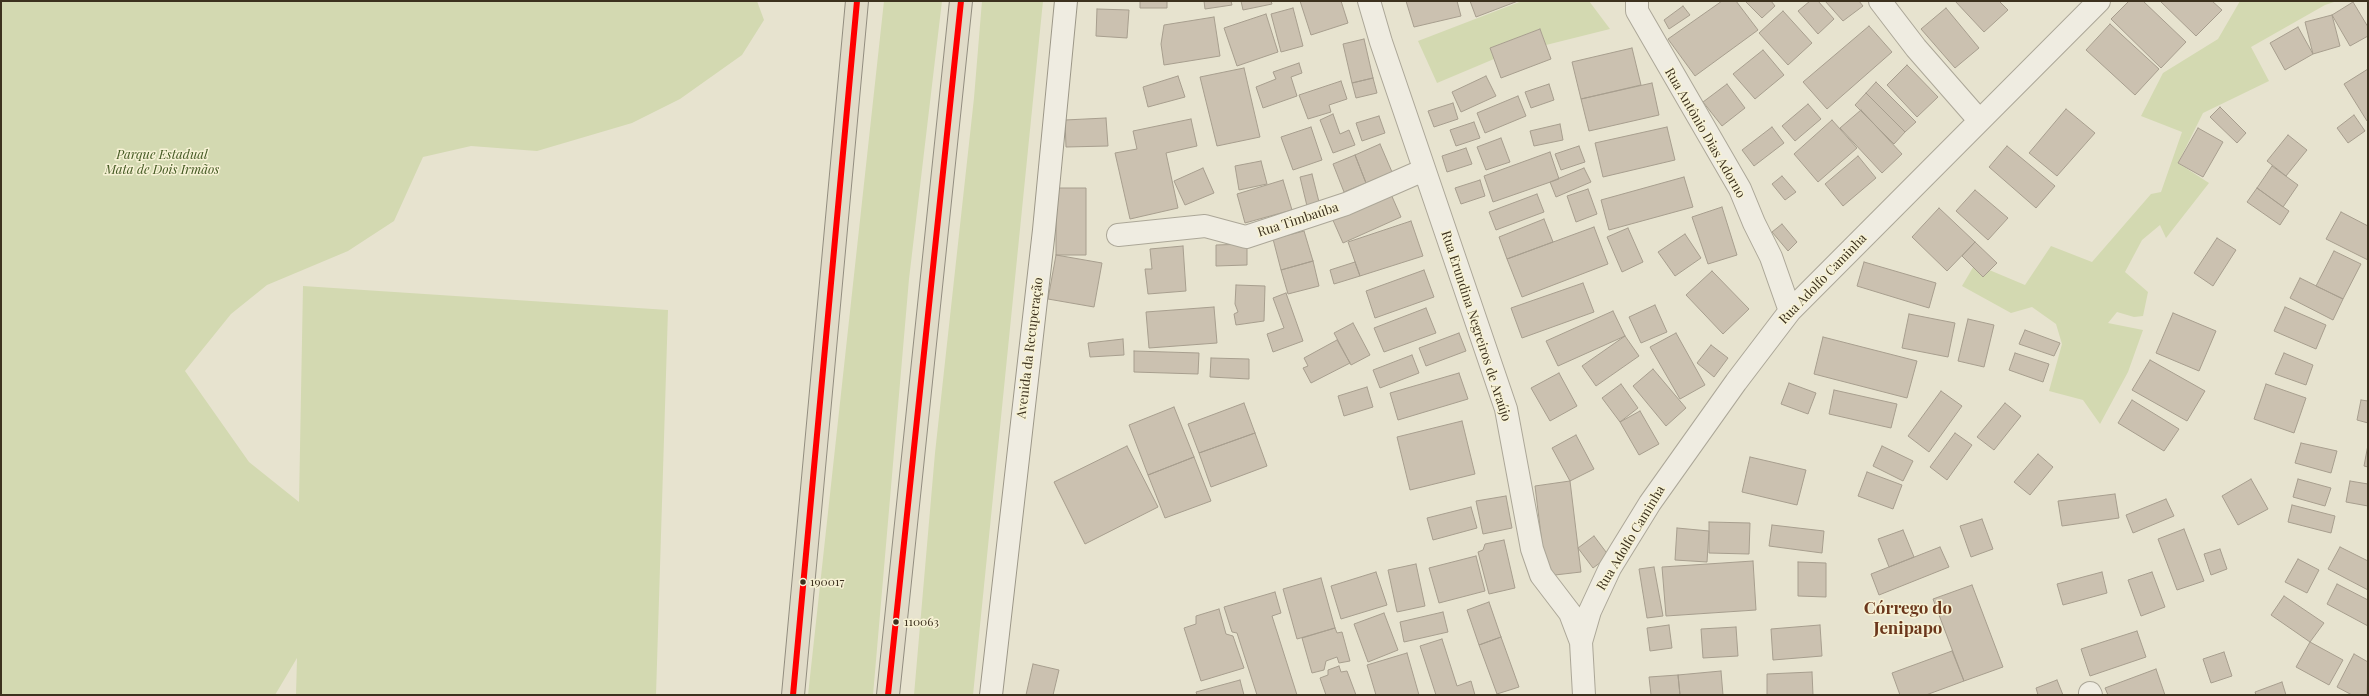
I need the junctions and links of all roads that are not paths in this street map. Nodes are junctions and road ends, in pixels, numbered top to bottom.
1 (857, 1) edge
2 (961, 1) edge
3 (1066, 1) edge
4 (1369, 1) edge
5 (1637, 1) edge
6 (1880, 1) edge
7 (2099, 1) edge
8 (1979, 120) junction
9 (1424, 170) junction
10 (1118, 235) dead end
11 (1790, 310) junction
12 (1581, 642) junction
13 (793, 695) edge
14 (888, 695) edge
15 (990, 695) edge
16 (1584, 695) edge

1 - 13 highway
2 - 14 highway
3 - 15 street, Avenida da Recuperação
4 - 9 street, Rua Erundina Negreiros de Araújo
5 - 11 street, Rua Antônio Dias Adorno
6 - 8 street
7 - 8 street, Rua Adolfo Caminha
8 - 11 street, Rua Adolfo Caminha
9 - 10 street, Rua Timbaúba
9 - 12 street, Rua Erundina Negreiros de Araújo
11 - 12 street, Rua Adolfo Caminha
12 - 16 street, Rua Erundina Negreiros de Araújo

